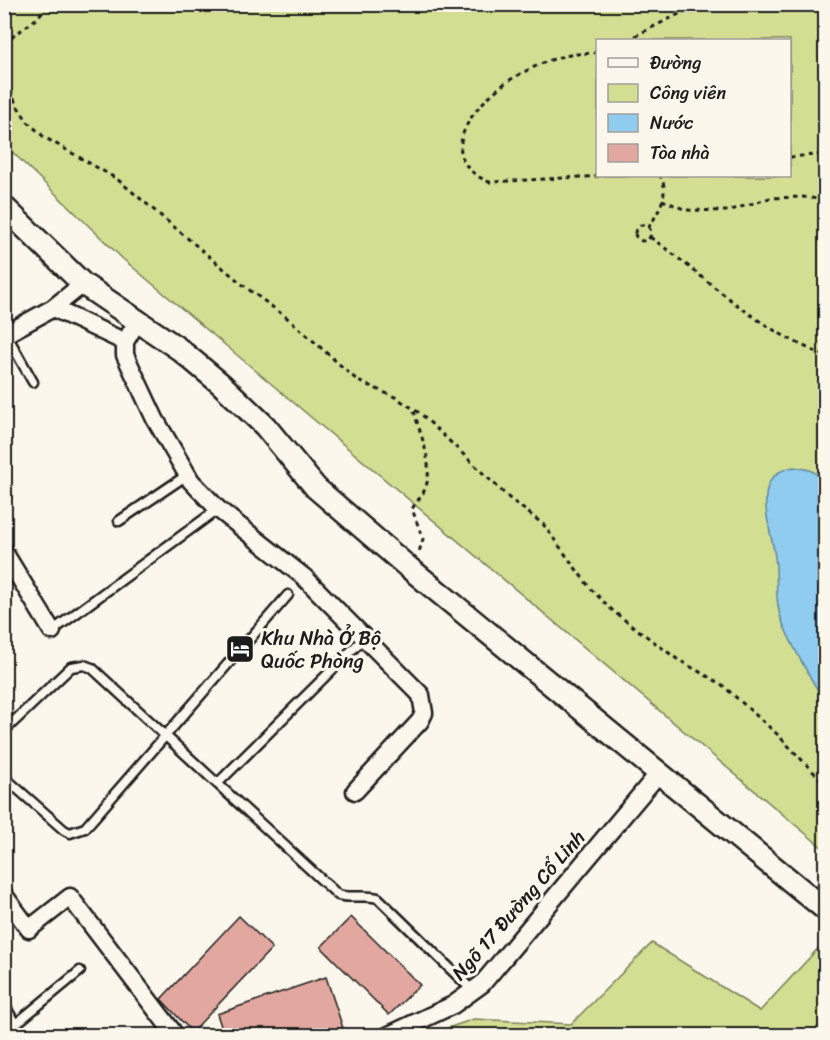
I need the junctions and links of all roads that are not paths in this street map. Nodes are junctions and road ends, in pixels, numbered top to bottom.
1 (4, 207) edge
2 (82, 284) junction
3 (53, 309) junction
4 (138, 320) junction
5 (5, 334) edge
6 (125, 342) junction
7 (33, 382) dead end
8 (187, 475) junction
9 (218, 509) junction
10 (118, 521) dead end
11 (7, 561) edge
12 (288, 595) dead end
13 (52, 631) joint
14 (364, 638) junction
15 (4, 731) edge
16 (165, 737) junction
17 (659, 773) junction
18 (4, 777) edge
19 (218, 783) junction
20 (355, 791) dead end
21 (4, 896) edge
22 (825, 910) edge
23 (80, 971) dead end
24 (474, 991) junction
25 (4, 1011) edge
26 (14, 1031) edge
27 (176, 1035) edge
28 (387, 1035) edge

1 - 2 street
2 - 3 street
2 - 4 street
3 - 5 street
3 - 6 street
4 - 6 street
4 - 17 street
5 - 7 lane
6 - 8 street
8 - 9 street
8 - 10 lane
9 - 13 lane
9 - 14 street
11 - 13 street
12 - 16 lane
14 - 19 lane
14 - 20 street
15 - 16 lane
16 - 18 lane
16 - 19 lane
17 - 22 street
17 - 24 street, Ngõ 17 Đường Cổ Linh
19 - 24 lane
21 - 27 street
23 - 26 lane
24 - 28 street, Ngõ 17 Đường Cổ Linh
25 - 26 street

